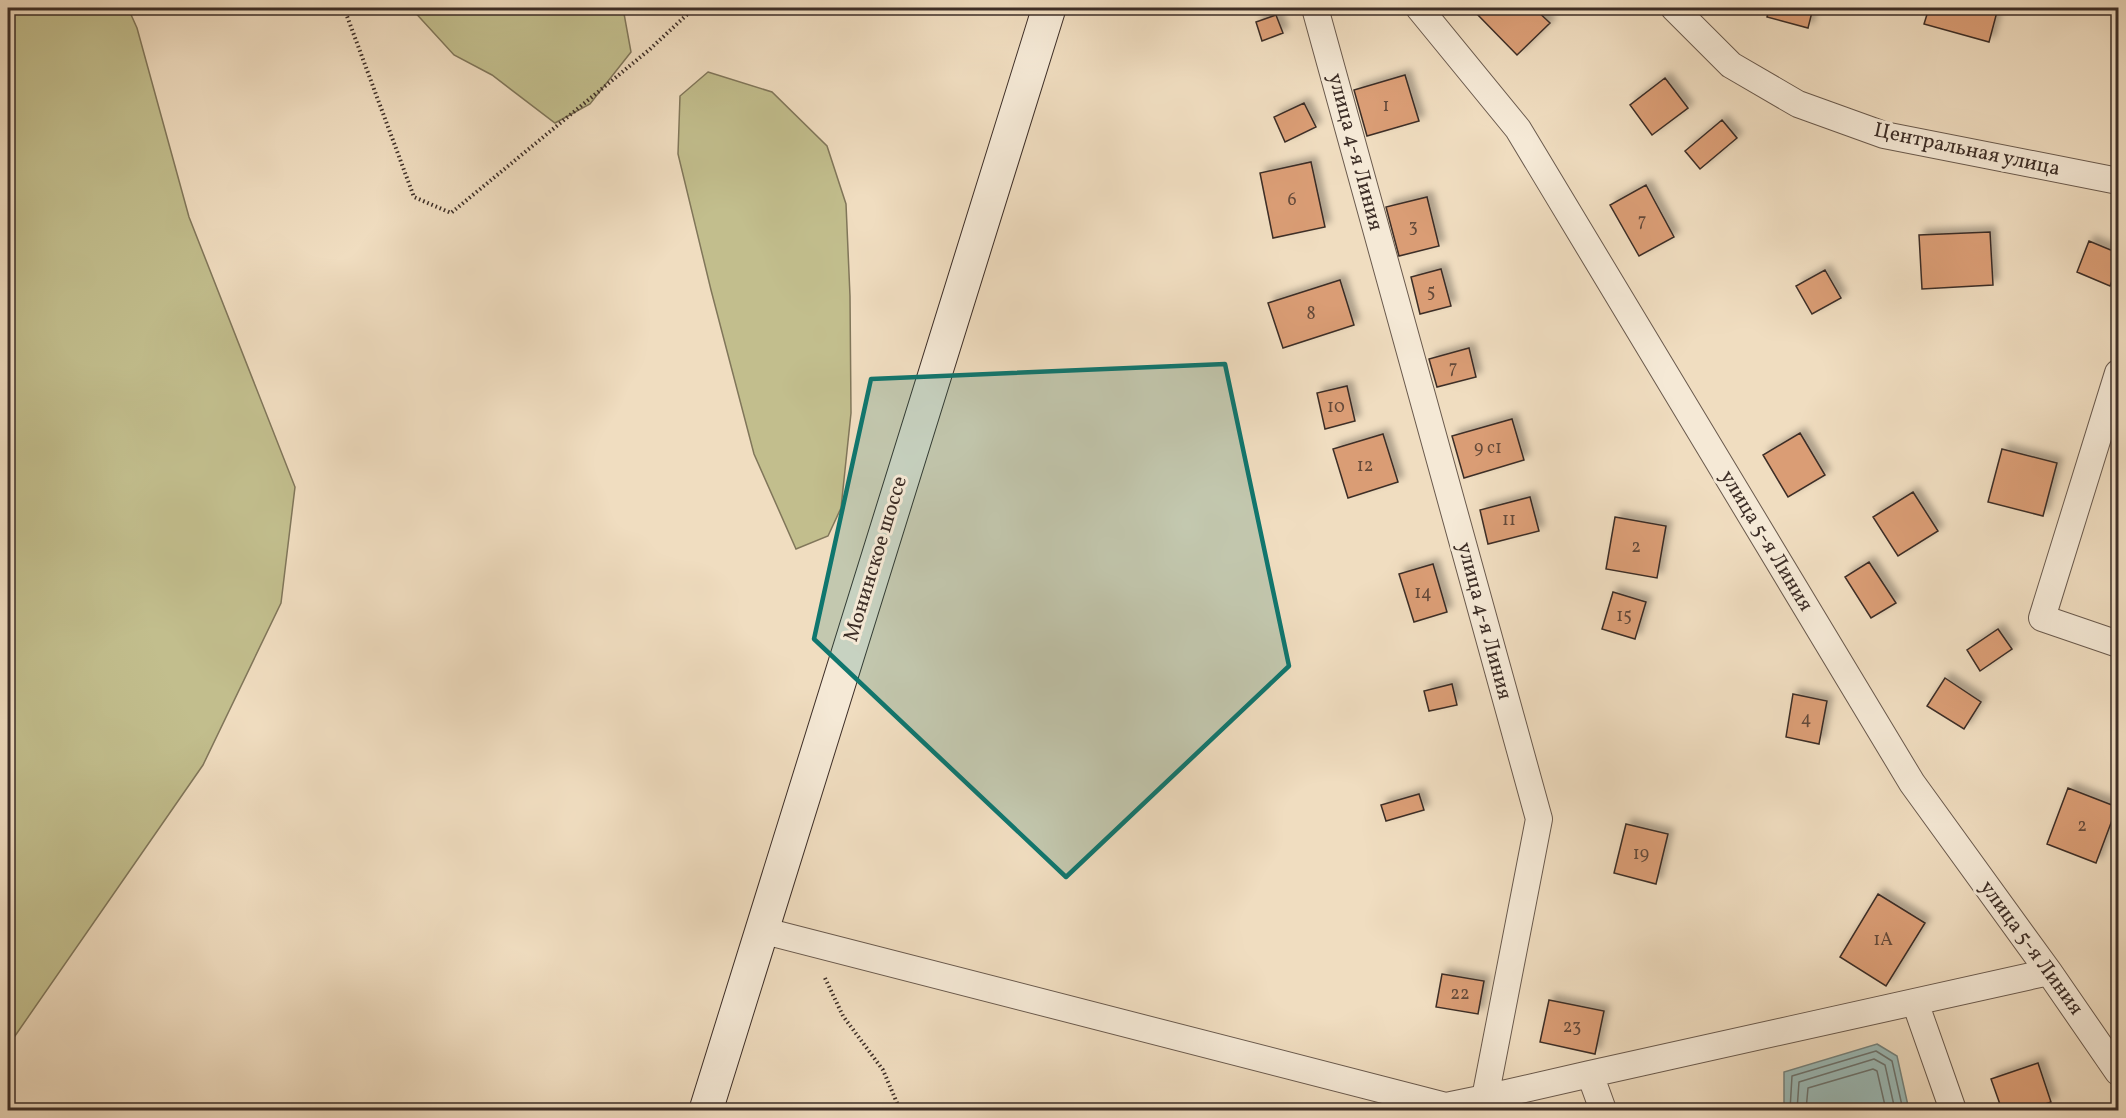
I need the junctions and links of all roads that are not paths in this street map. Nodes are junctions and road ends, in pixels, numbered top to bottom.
1 (1048, 8) edge
2 (1315, 8) edge
3 (1419, 8) edge
4 (1674, 8) edge
5 (2118, 181) edge
6 (2118, 373) edge
7 (2118, 644) edge
8 (760, 930) junction
9 (2049, 972) junction
10 (1915, 1002) junction
11 (2118, 1072) edge
12 (1590, 1074) junction
13 (1485, 1098) junction
14 (706, 1110) edge
15 (1603, 1110) edge
16 (1953, 1110) edge

1 - 8 main road, Монинское шоссе
2 - 13 street, улица 4-я Линия
3 - 9 street, улица 5-я Линия
4 - 5 street, Центральная улица
6 - 7 street
8 - 13 street
8 - 14 main road, Монинское шоссе
9 - 10 street
9 - 11 street, улица 5-я Линия
10 - 12 street
10 - 16 street
12 - 13 street
12 - 15 street

